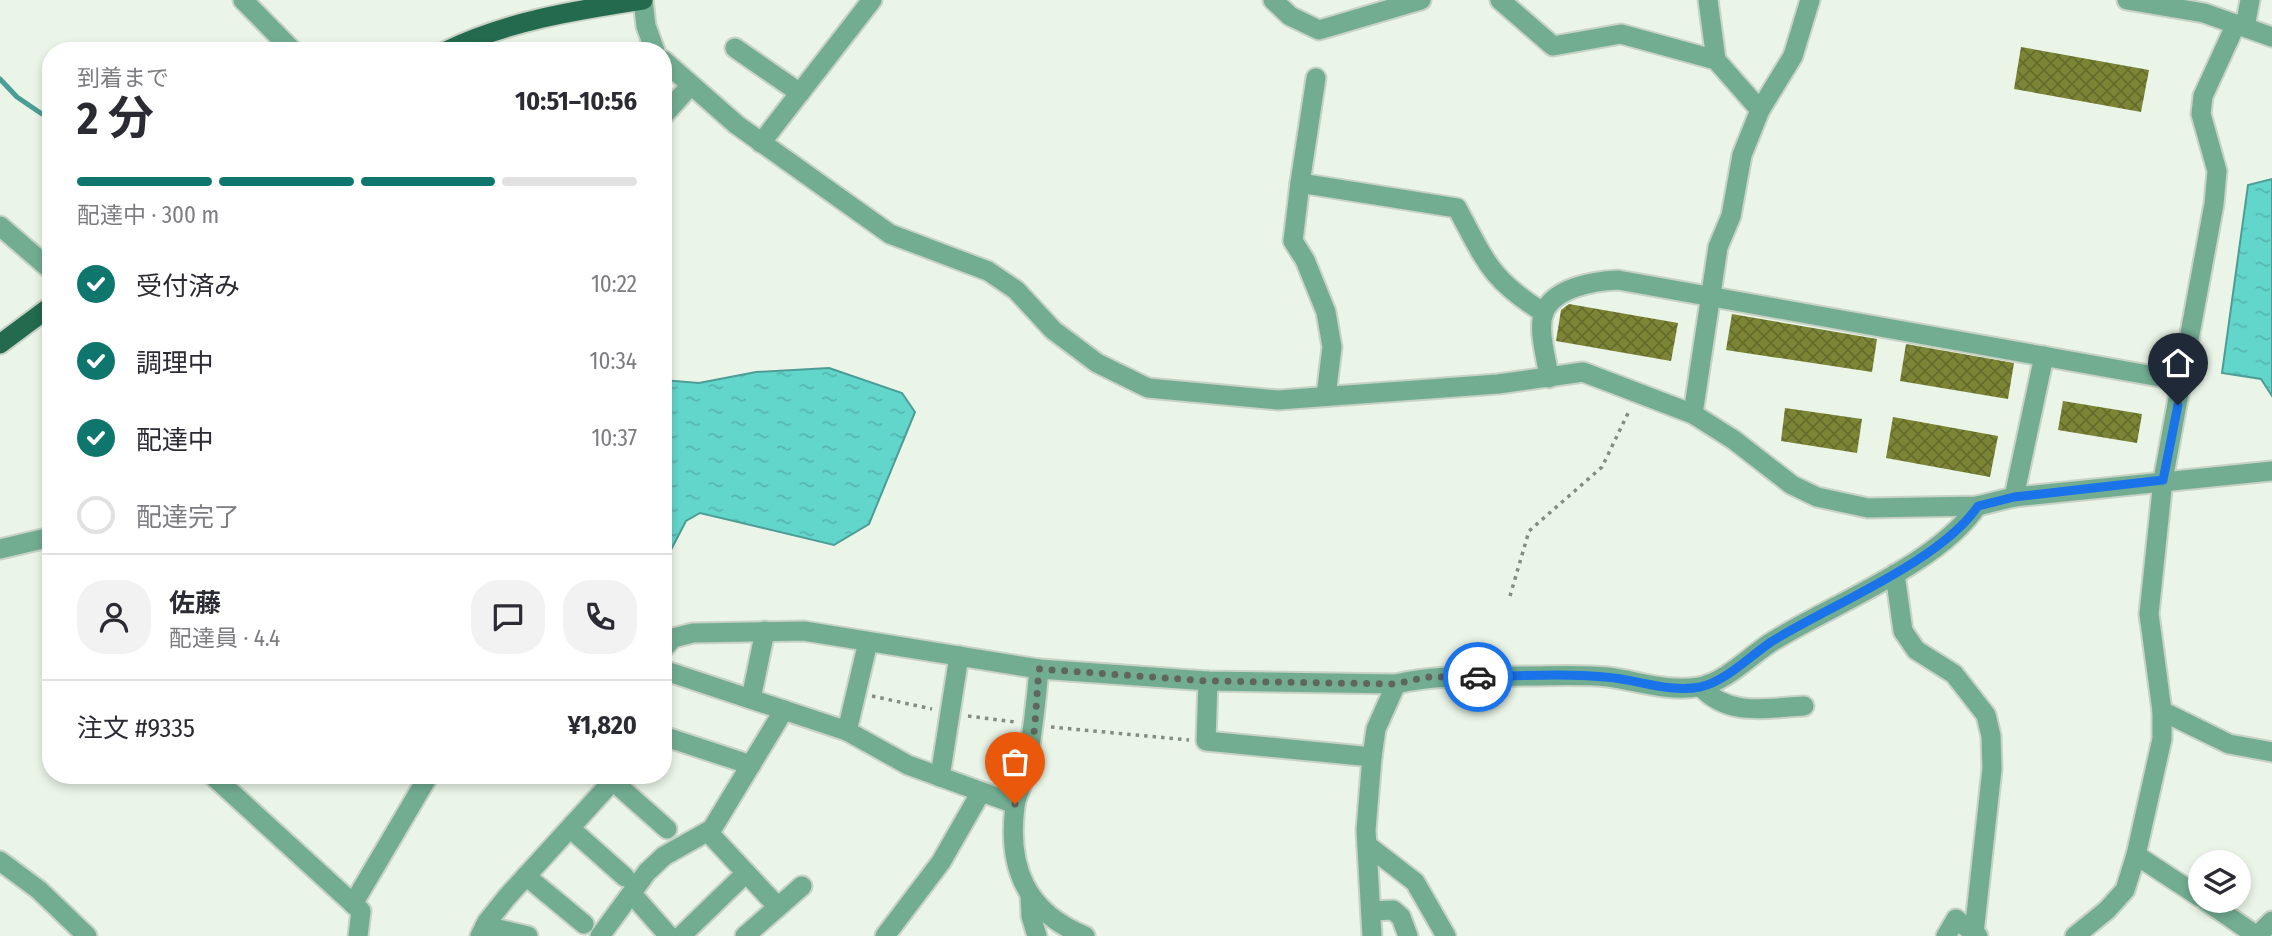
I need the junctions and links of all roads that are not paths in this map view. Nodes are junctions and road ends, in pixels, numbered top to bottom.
1 (243, 0) edge
2 (643, 0) edge
3 (872, 0) edge
4 (1273, 0) edge
5 (1421, 0) edge
6 (1501, 0) edge
7 (1708, 0) edge
8 (1810, 0) edge
9 (2127, 0) edge
10 (2250, 0) edge
11 (2241, 26) junction
12 (2272, 37) edge
13 (284, 42) edge
14 (465, 42) edge
15 (652, 42) edge
16 (735, 48) dead end
17 (1716, 60) junction
18 (672, 68) edge
19 (1316, 78) dead end
20 (691, 85) junction
21 (800, 93) junction
22 (672, 106) edge
23 (1760, 110) junction
24 (761, 143) junction
25 (1300, 183) junction
26 (0, 226) edge
27 (42, 262) edge
28 (1710, 295) junction
29 (42, 313) edge
30 (1544, 313) junction
31 (0, 344) edge
32 (2044, 356) junction
33 (1549, 378) junction
34 (2182, 381) junction
35 (1326, 396) junction
36 (1693, 414) junction
37 (2272, 471) edge
38 (2163, 480) junction
39 (2014, 497) junction
40 (1978, 506) junction
41 (42, 539) edge
42 (0, 549) edge
43 (1895, 574) junction
44 (765, 631) junction
45 (672, 639) edge
46 (868, 642) junction
47 (959, 656) junction
48 (1039, 669) junction
49 (672, 673) edge
50 (1208, 681) junction
51 (1396, 684) junction
52 (1701, 687) junction
53 (751, 699) junction
54 (1804, 706) dead end
55 (784, 710) junction
56 (2162, 711) junction
57 (847, 731) junction
58 (672, 739) edge
59 (2272, 752) edge
60 (1372, 757) junction
61 (751, 765) junction
62 (940, 777) junction
63 (222, 784) edge
64 (424, 784) edge
65 (611, 784) edge
66 (621, 784) edge
67 (982, 792) junction
68 (1015, 804) junction
69 (570, 829) junction
70 (667, 829) dead end
71 (708, 832) junction
72 (1367, 845) junction
73 (2136, 855) junction
74 (0, 861) edge
75 (746, 873) junction
76 (526, 876) junction
77 (629, 886) junction
78 (802, 886) dead end
79 (2188, 889) edge
80 (1030, 895) junction
81 (353, 904) junction
82 (778, 907) junction
83 (1371, 911) junction
84 (2223, 913) edge
85 (2272, 921) edge
86 (584, 924) dead end
87 (482, 931) edge
88 (1976, 934) edge
89 (1078, 935) edge
90 (87, 936) edge
91 (358, 936) edge
92 (528, 936) edge
93 (600, 936) edge
94 (669, 936) edge
95 (681, 936) edge
96 (746, 936) edge
97 (885, 936) edge
98 (1037, 936) edge
99 (1372, 936) edge
100 (1408, 936) edge
101 (1446, 936) edge
102 (1946, 936) edge
103 (2075, 936) edge
104 (2257, 936) edge

1 - 13 street
2 - 14 main road
2 - 15 street
3 - 21 street
4 - 5 street
6 - 17 street
7 - 17 street
8 - 23 street
9 - 11 street
10 - 11 street
11 - 12 street
11 - 34 street
16 - 21 street
17 - 23 street
18 - 20 street
19 - 25 street
20 - 22 street
20 - 24 street
21 - 24 street
23 - 28 street
24 - 35 street
25 - 30 street
25 - 35 street
26 - 27 street
28 - 30 street
28 - 32 street
28 - 36 street
29 - 31 main road
30 - 33 street
32 - 34 street
32 - 39 street
33 - 35 street
33 - 36 street
34 - 38 street
36 - 40 street
37 - 38 street
38 - 39 street
38 - 56 street
39 - 40 street
40 - 43 street
41 - 42 street
43 - 52 street
43 - 88 street
44 - 45 street
44 - 46 street
44 - 53 street
46 - 47 street
46 - 57 street
47 - 48 street
47 - 62 street
48 - 50 street
48 - 68 street
49 - 53 street
50 - 51 street
50 - 60 street
51 - 52 street
51 - 60 street
52 - 54 street
53 - 55 street
55 - 57 street
55 - 61 street
56 - 59 street
56 - 73 street
57 - 62 street
58 - 61 street
60 - 72 street
61 - 71 street
62 - 67 street
63 - 81 street
64 - 81 street
65 - 69 street
66 - 70 street
67 - 68 street
67 - 97 street
68 - 80 street
69 - 76 street
69 - 77 street
71 - 75 street
71 - 77 street
72 - 83 street
72 - 101 street
73 - 79 street
73 - 103 street
74 - 90 street
75 - 82 street
75 - 95 street
76 - 86 street
76 - 87 street
77 - 93 street
77 - 94 street
78 - 82 street
80 - 89 street
80 - 98 street
81 - 91 street
82 - 96 street
83 - 99 street
83 - 100 street
84 - 104 street
85 - 104 street
87 - 92 street
88 - 102 street

